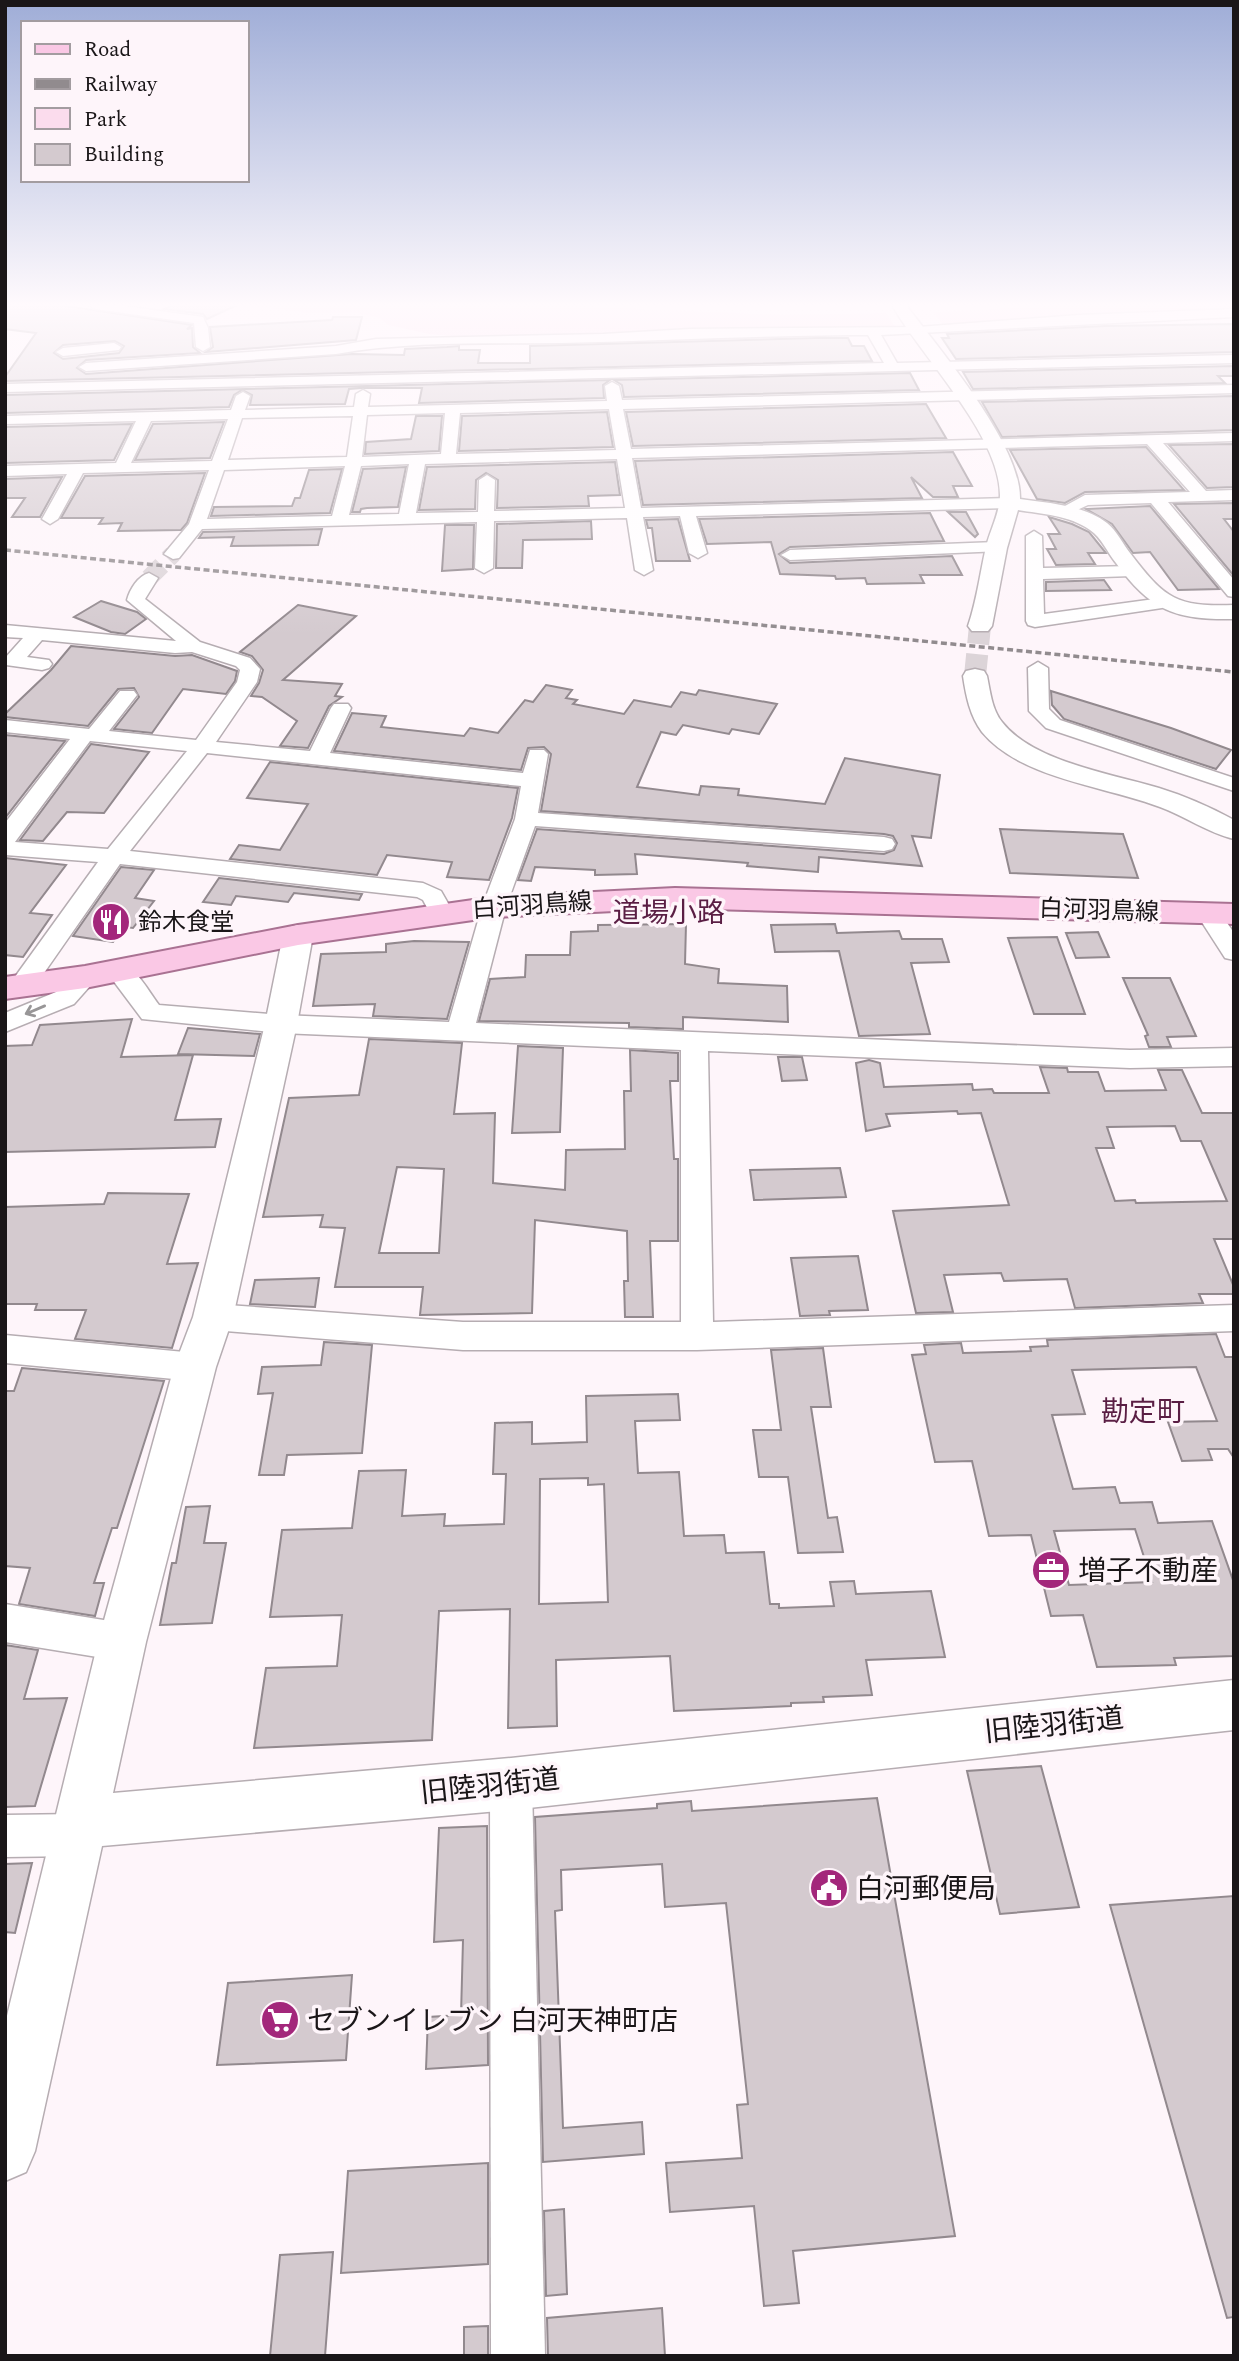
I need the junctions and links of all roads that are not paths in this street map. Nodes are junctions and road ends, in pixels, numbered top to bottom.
1 (24, 415) edge
2 (148, 415) edge
3 (236, 415) edge
4 (360, 415) edge
5 (452, 415) edge
6 (618, 415) edge
7 (975, 415) edge
8 (5, 420) edge
9 (1234, 438) edge
10 (1152, 440) junction
11 (993, 444) junction
12 (624, 454) junction
13 (448, 459) junction
14 (418, 460) junction
15 (354, 461) junction
16 (219, 465) junction
17 (121, 468) junction
18 (78, 469) junction
19 (5, 471) edge
20 (487, 480) dead end
21 (1234, 495) edge
22 (1202, 496) junction
23 (1156, 498) junction
24 (1009, 503) junction
25 (687, 512) junction
26 (1062, 512) junction
27 (635, 514) junction
28 (487, 517) junction
29 (50, 519) dead end
30 (406, 520) junction
31 (340, 521) junction
32 (197, 524) junction
33 (1034, 536) dead end
34 (996, 547) junction
35 (698, 553) dead end
36 (173, 554) tunnel mouth
37 (790, 555) dead end
38 (484, 568) dead end
39 (644, 570) dead end
40 (1132, 571) junction
41 (1035, 574) junction
42 (149, 578) tunnel mouth
43 (1234, 593) edge
44 (1213, 596) dead end
45 (1162, 603) junction
46 (1234, 612) edge
47 (980, 626) tunnel mouth
48 (5, 631) edge
49 (37, 634) junction
50 (193, 646) junction
51 (41, 664) dead end
52 (1038, 668) dead end
53 (975, 676) tunnel mouth
54 (127, 695) dead end
55 (341, 708) dead end
56 (5, 726) edge
57 (90, 735) junction
58 (202, 746) junction
59 (537, 754) dead end
60 (317, 758) junction
61 (534, 781) junction
62 (1234, 785) edge
63 (526, 819) junction
64 (1234, 831) edge
65 (5, 839) edge
66 (884, 844) dead end
67 (5, 848) edge
68 (114, 856) junction
69 (495, 907) junction
70 (441, 912) junction
71 (1221, 913) edge
72 (298, 935) junction
73 (1234, 952) edge
74 (119, 971) junction
75 (85, 978) junction
76 (13, 988) edge
77 (5, 1023) edge
78 (281, 1024) junction
79 (460, 1032) junction
80 (694, 1041) junction
81 (1234, 1057) edge
82 (213, 1317) junction
83 (1234, 1318) edge
84 (697, 1336) junction
85 (5, 1349) edge
86 (195, 1367) junction
87 (5, 1623) edge
88 (122, 1643) junction
89 (1234, 1704) edge
90 (512, 1784) junction
91 (79, 1829) junction
92 (5, 1836) edge
93 (5, 2151) edge
94 (518, 2356) edge

1 - 8 street
2 - 17 street
3 - 16 street
4 - 15 street
5 - 13 street
6 - 12 street
7 - 11 street
9 - 10 street
10 - 11 street
10 - 22 street
11 - 12 street
11 - 24 street
12 - 13 street
12 - 27 street
13 - 14 street
14 - 15 street
14 - 30 street
15 - 16 street
15 - 31 street
16 - 17 street
16 - 32 street
17 - 18 street
18 - 19 street
18 - 29 street
20 - 28 street
21 - 22 street
22 - 23 street
23 - 26 street
23 - 43 street
24 - 25 street
24 - 26 street
24 - 34 street
25 - 27 street
25 - 35 street
26 - 40 street
27 - 28 street
27 - 39 street
28 - 30 street
28 - 38 street
30 - 31 street
31 - 32 street
32 - 36 street
33 - 41 street
34 - 37 street
34 - 47 street
40 - 41 street
40 - 45 street
41 - 45 street
42 - 50 street
43 - 44 street
45 - 46 street
48 - 49 street
49 - 50 street
49 - 51 street
50 - 58 street
52 - 62 street
53 - 64 street
54 - 57 street
55 - 60 street
56 - 57 street
57 - 58 street
57 - 65 street
58 - 60 street
58 - 68 street
59 - 61 street
60 - 61 street
61 - 63 street
63 - 66 street
63 - 69 street
67 - 68 street
68 - 70 street
68 - 76 street
69 - 70 main road, 白河羽鳥線
69 - 71 main road, 白河羽鳥線
69 - 79 street
70 - 72 main road, 白河羽鳥線
71 - 73 street
72 - 74 main road, 白河羽鳥線
72 - 78 street
74 - 75 main road, 白河羽鳥線
74 - 78 street
75 - 76 main road, 白河羽鳥線
75 -> 77 street
78 - 79 street
78 - 82 street
79 - 80 street
80 - 81 street
80 - 84 street
82 - 84 street
82 - 86 street
83 - 84 street
85 - 86 street
86 - 88 street
87 - 88 street
88 - 91 street
89 - 90 street, 旧陸羽街道
90 - 91 street, 旧陸羽街道
90 - 94 street
91 - 92 street
91 - 93 street

